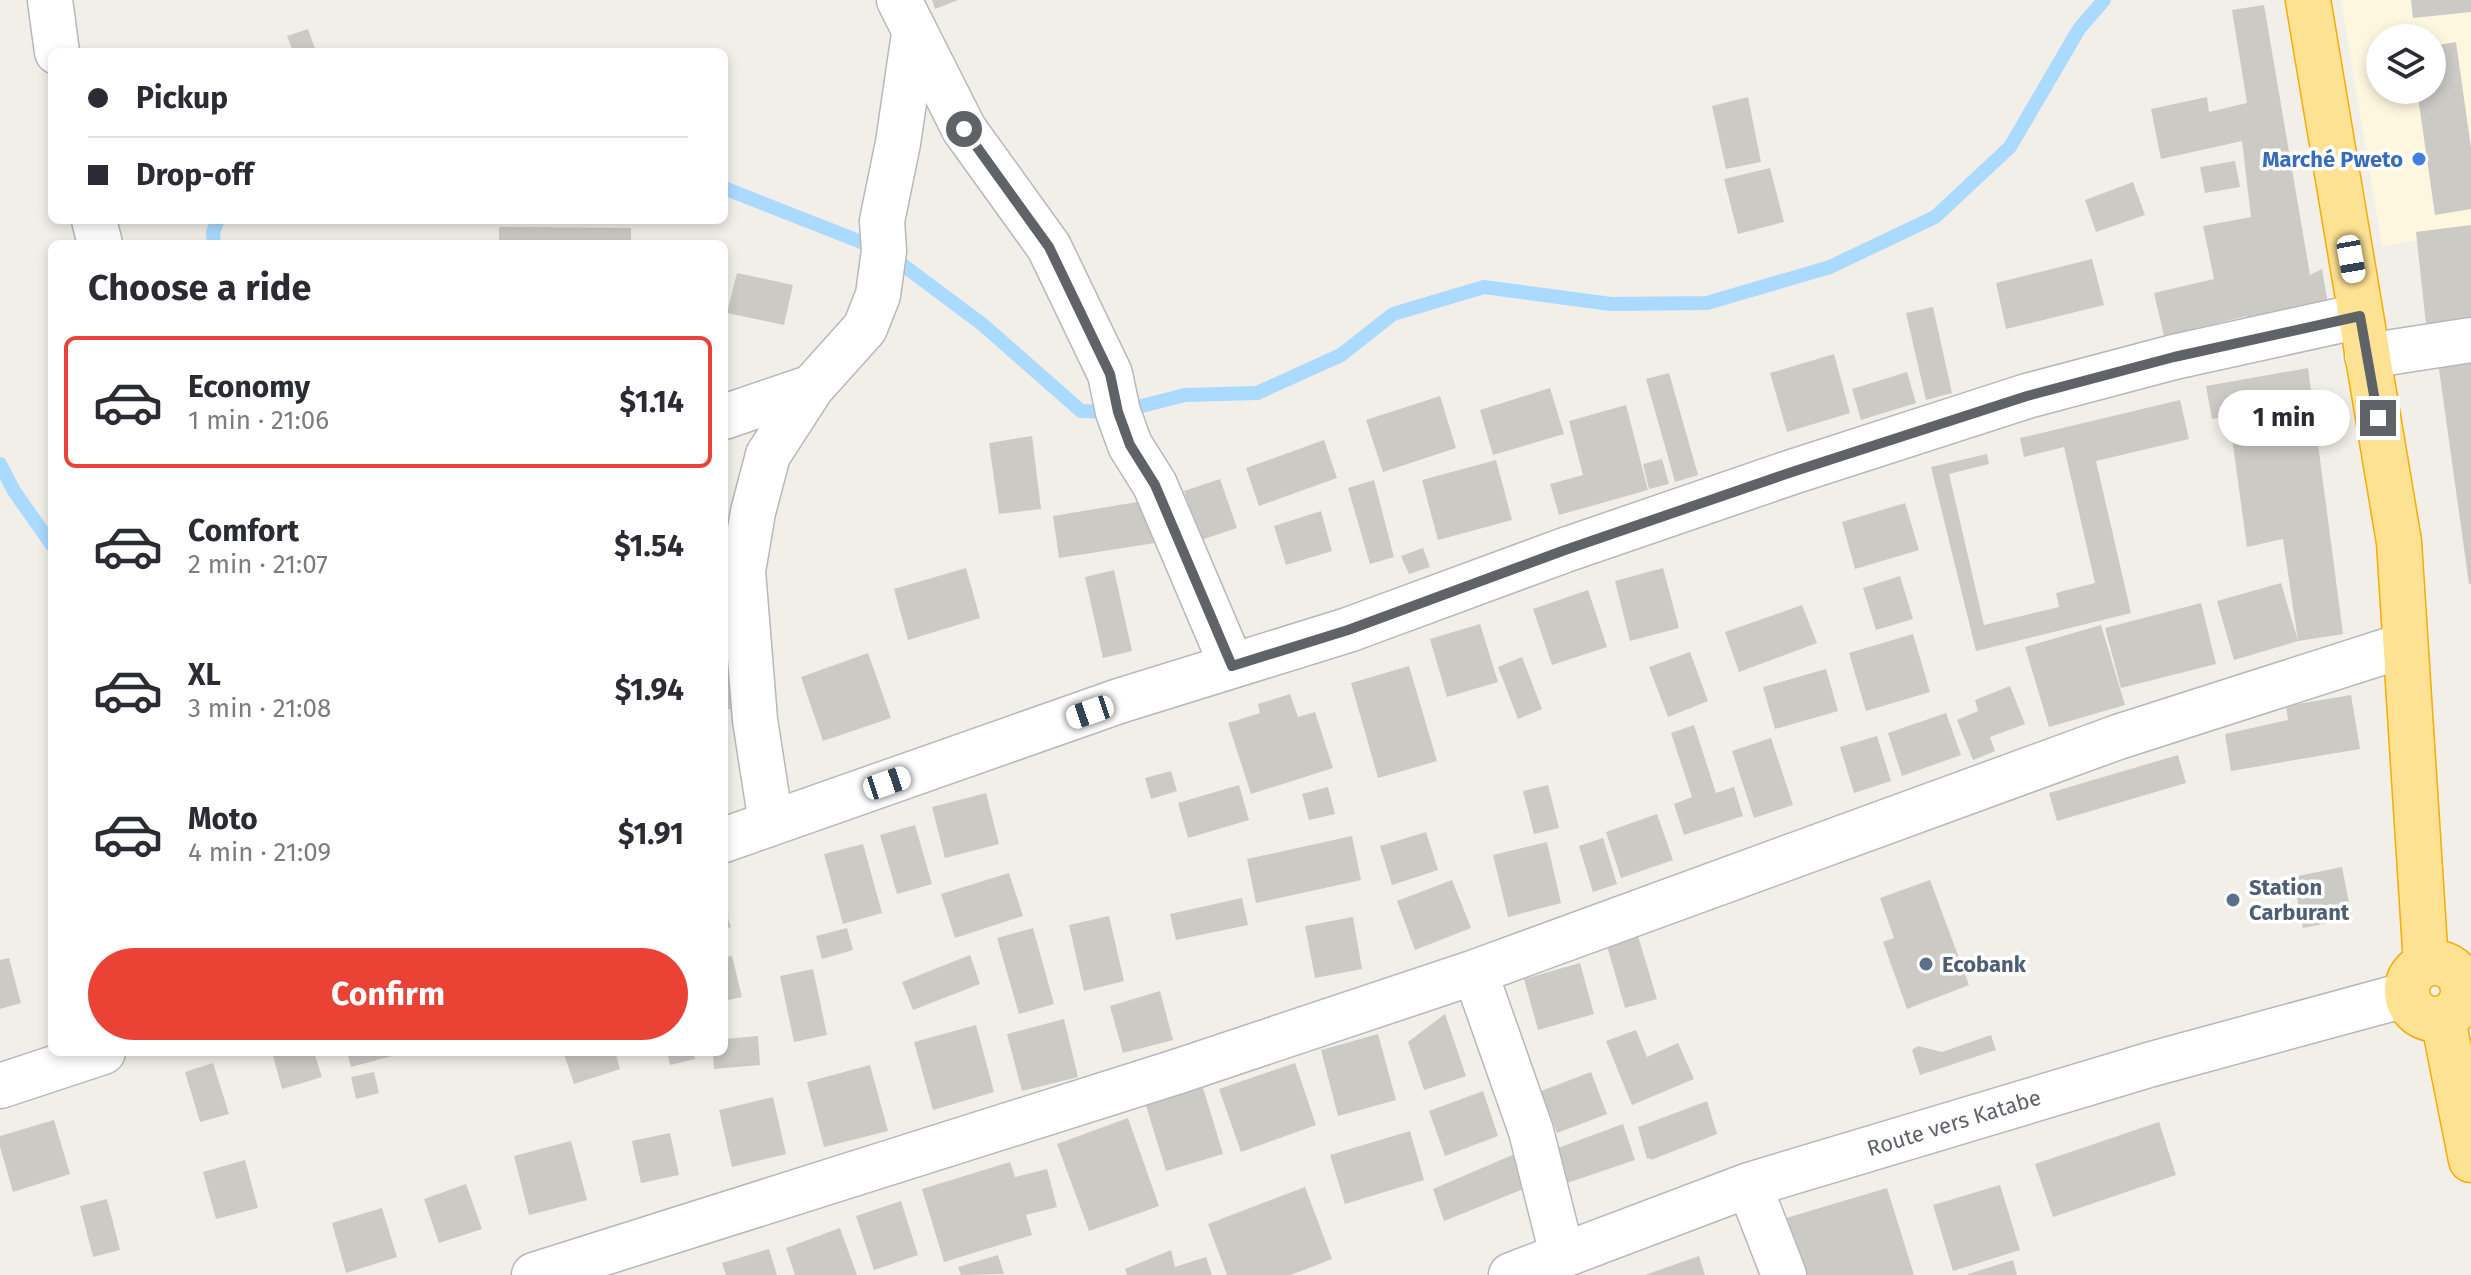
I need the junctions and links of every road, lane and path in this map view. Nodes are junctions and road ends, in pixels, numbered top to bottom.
1 (50, 0) edge
2 (2308, 0) edge
3 (906, 17) edge
4 (56, 48) edge
5 (2364, 336) junction
6 (2471, 340) edge
7 (812, 387) junction
8 (728, 416) edge
9 (2405, 645) junction
10 (1232, 666) junction
11 (771, 823) junction
12 (728, 839) edge
13 (1475, 972) junction
14 (2415, 979) junction
15 (91, 1056) edge
16 (0, 1086) edge
17 (2471, 1160) edge
18 (1749, 1185) junction
19 (1562, 1254) junction
20 (534, 1275) edge
21 (1511, 1275) edge
22 (1784, 1275) edge

1 - 4 street
2 - 5 highway
3 - 7 street
3 - 10 street
5 - 6 street
5 - 9 highway
5 - 10 street
7 - 8 street
7 - 11 street
9 - 13 street
9 - 14 highway
10 - 11 street
11 - 12 street
13 - 19 street
13 - 20 street
14 - 17 highway
14 - 18 street, Route vers Katabe
15 - 16 street
18 - 19 street, Route vers Katabe
18 - 22 street
19 - 21 street, Route vers Katabe

